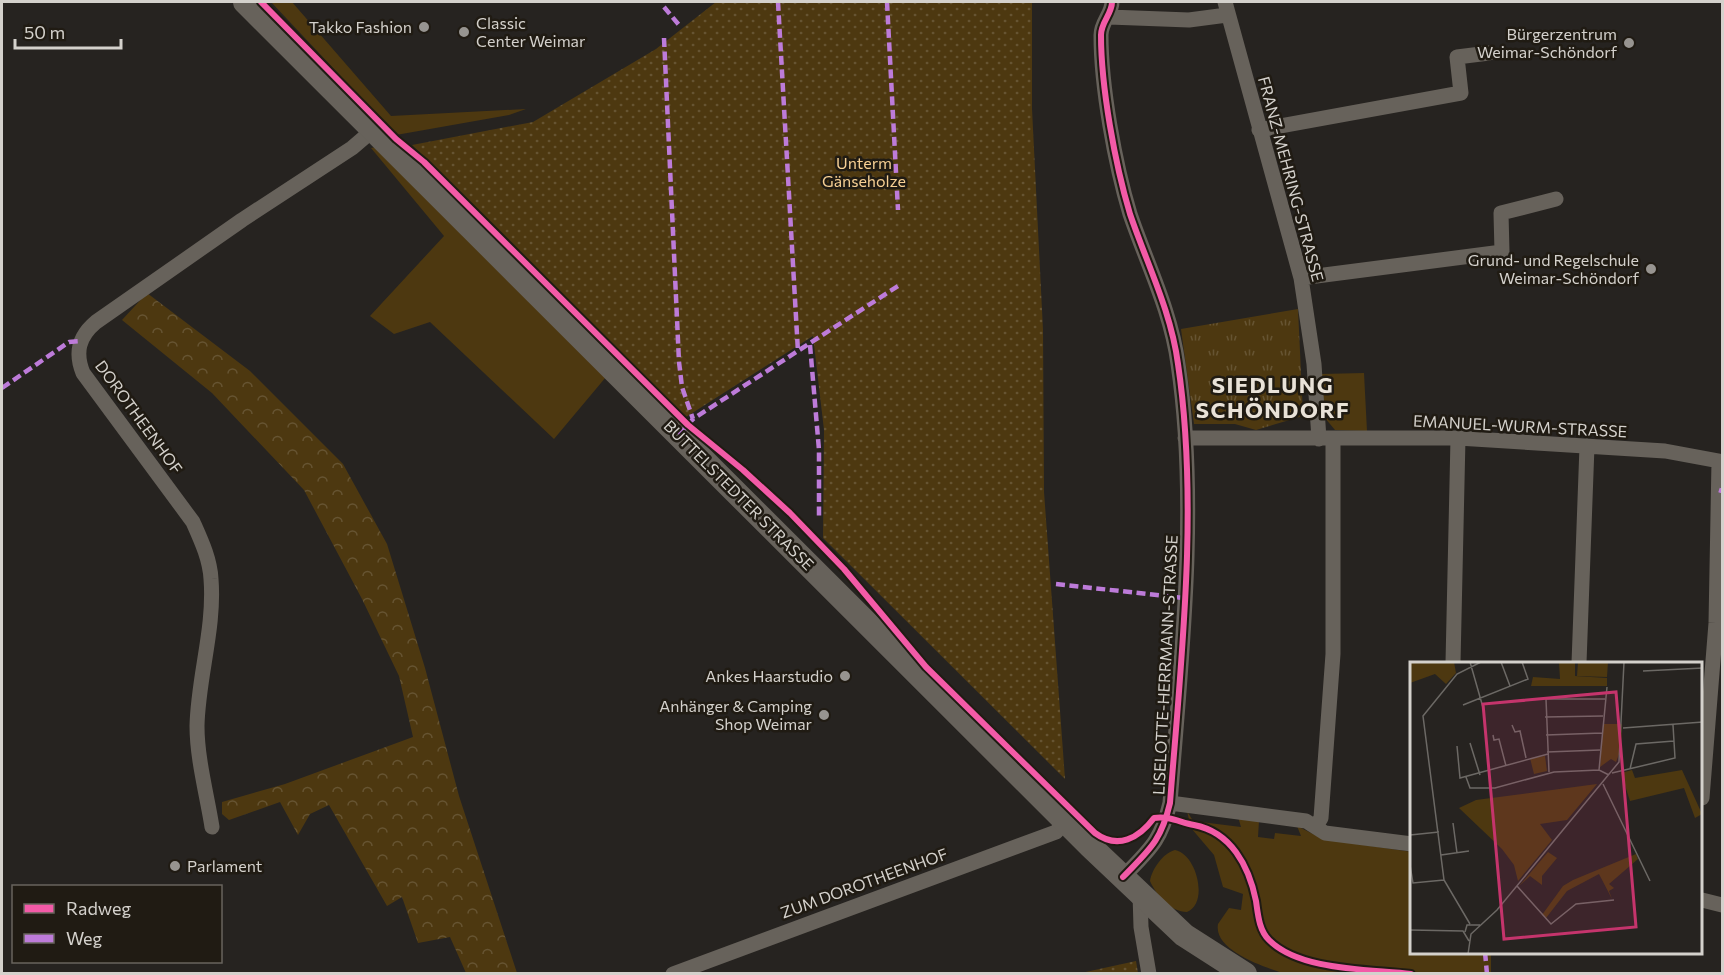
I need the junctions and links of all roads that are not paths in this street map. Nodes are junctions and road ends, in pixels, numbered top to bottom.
1 (245, 2) edge
2 (1226, 8) edge
3 (1111, 9) edge
4 (1489, 53) dead end
5 (373, 130) junction
6 (1259, 130) junction
7 (1556, 199) dead end
8 (1301, 278) junction
9 (1185, 438) junction
10 (1458, 438) junction
11 (1326, 439) junction
12 (1587, 446) junction
13 (1453, 662) edge
14 (1579, 662) edge
15 (1703, 775) edge
16 (1170, 803) junction
17 (1065, 822) junction
18 (1316, 826) junction
19 (212, 827) dead end
20 (1410, 844) edge
21 (1123, 877) junction
22 (1140, 894) junction
23 (1703, 900) edge
24 (1722, 904) edge
25 (673, 974) edge
26 (1149, 974) edge
27 (1245, 974) edge

1 - 5 main road, BUTTELSTEDTER STRASSE
2 - 3 street
2 - 6 street, FRANZ-MEHRING-STRASSE
3 - 9 street, LISELOTTE-HERRMANN-STRASSE
4 - 6 street
5 - 17 main road, BUTTELSTEDTER STRASSE
5 - 19 street, DOROTHEENHOF
6 - 8 street, FRANZ-MEHRING-STRASSE
7 - 8 street
8 - 11 street, FRANZ-MEHRING-STRASSE
9 - 11 street, EMANUEL-WURM-STRASSE
9 - 16 street, LISELOTTE-HERRMANN-STRASSE
10 - 11 street, EMANUEL-WURM-STRASSE
10 - 12 street, EMANUEL-WURM-STRASSE
10 - 13 street
11 - 18 street, FRANZ-MEHRING-STRASSE
12 - 14 street
12 - 15 street, EMANUEL-WURM-STRASSE
16 - 18 street
16 - 21 street, LISELOTTE-HERRMANN-STRASSE
17 - 21 main road, BUTTELSTEDTER STRASSE
17 - 25 street, ZUM DOROTHEENHOF
18 - 20 street
21 - 22 main road, BUTTELSTEDTER STRASSE
22 - 26 street
22 - 27 main road, BUTTELSTEDTER STRASSE
23 - 24 street

